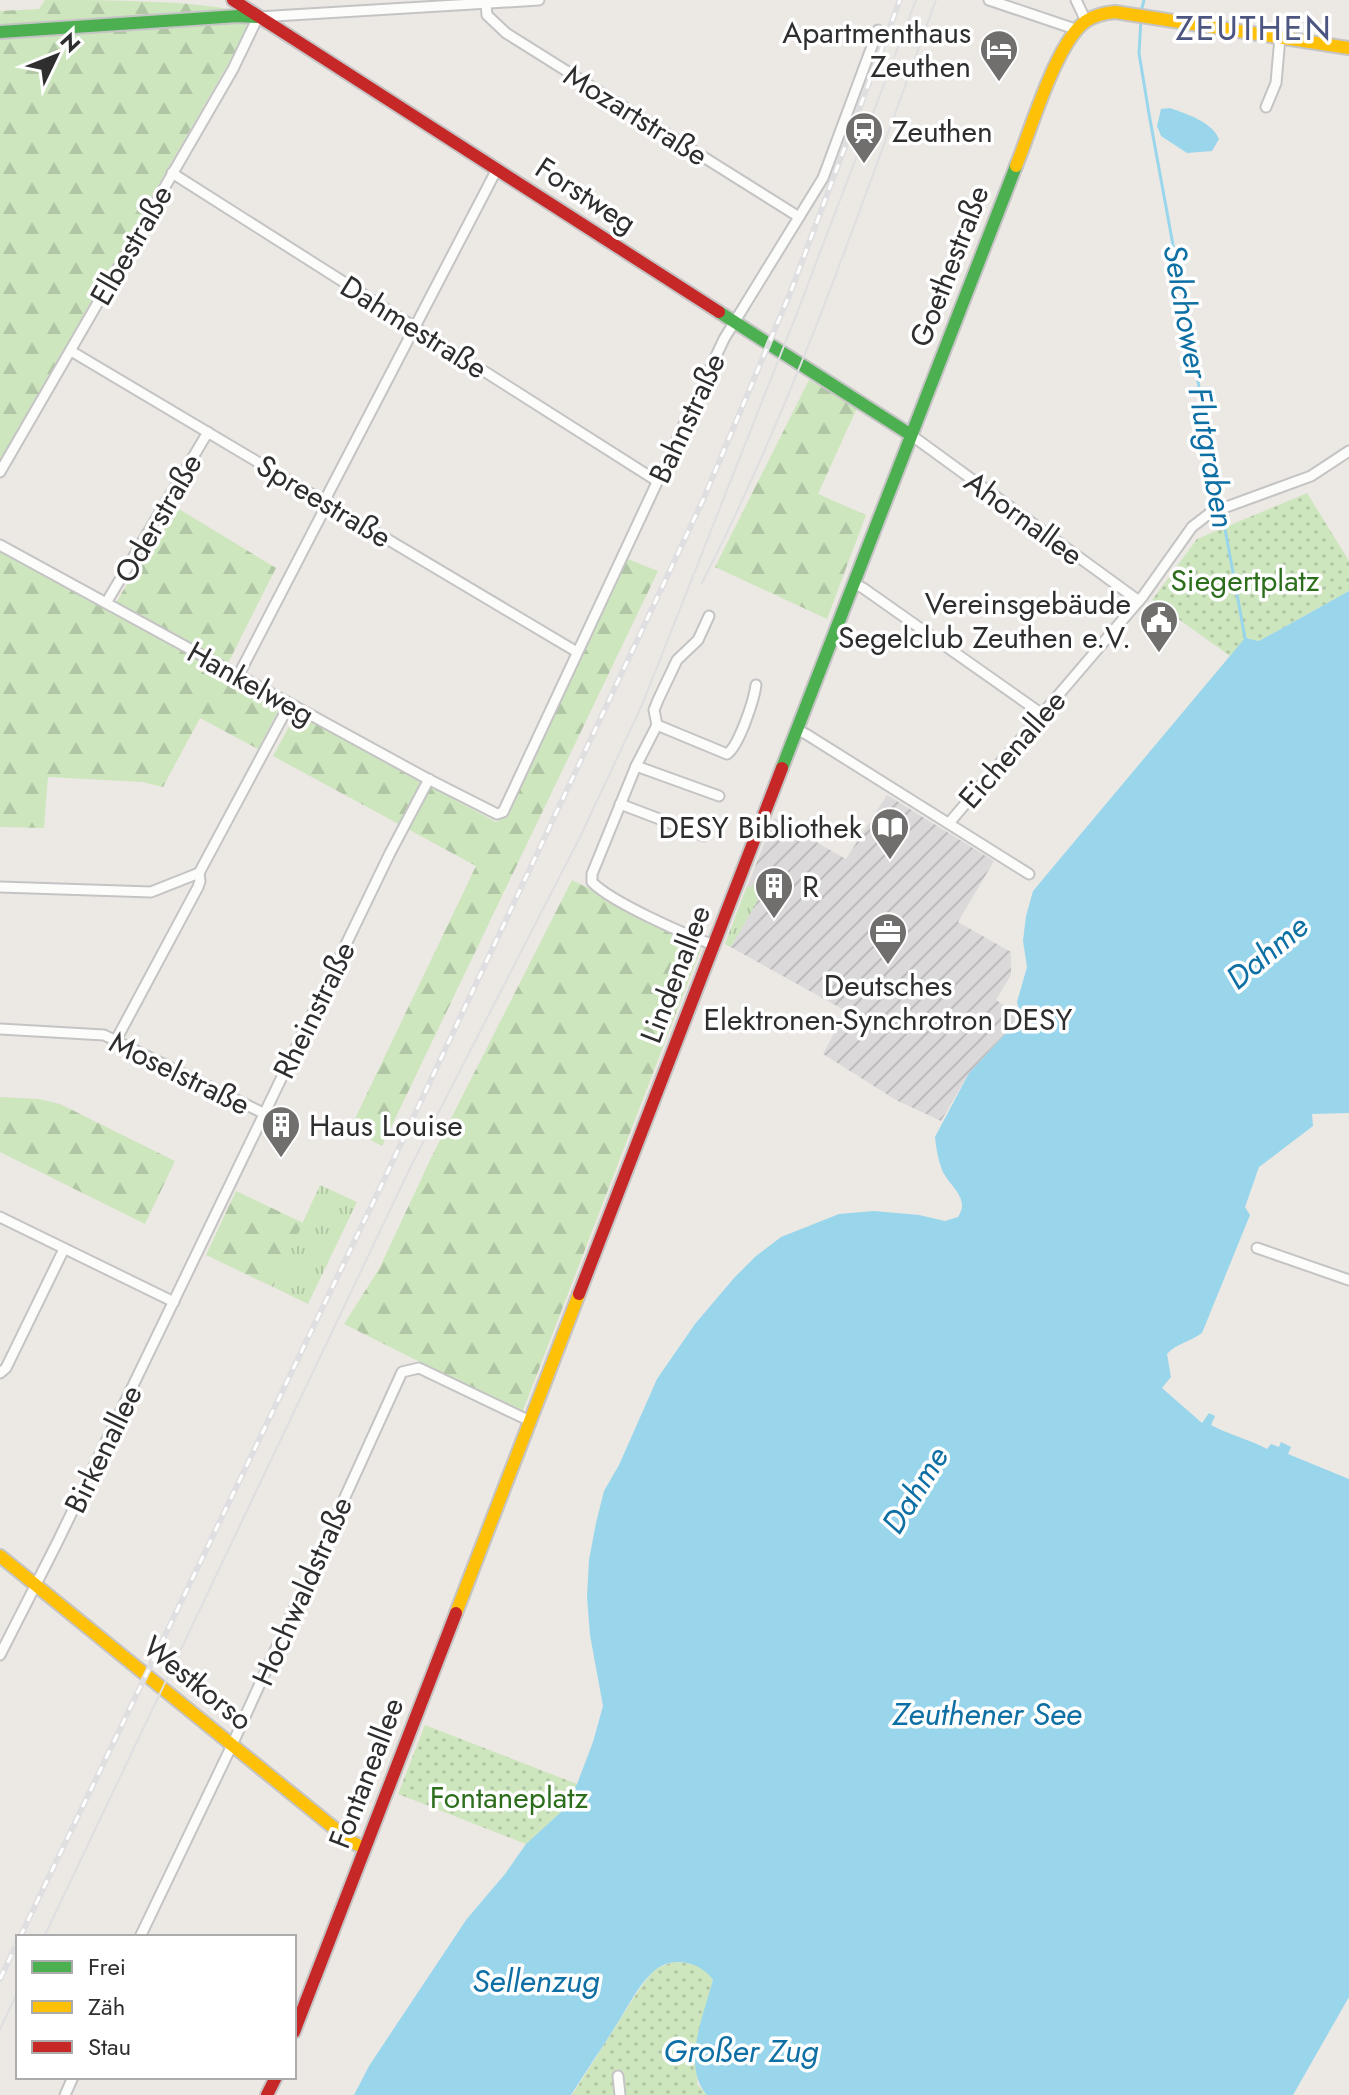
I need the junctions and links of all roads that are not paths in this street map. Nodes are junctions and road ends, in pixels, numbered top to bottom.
1 (233, 0) edge
2 (539, 0) edge
3 (989, 0) edge
4 (1076, 0) edge
5 (486, 4) junction
6 (258, 17) junction
7 (1085, 19) junction
8 (1075, 29) junction
9 (878, 30) dead end
10 (0, 32) edge
11 (1280, 37) junction
12 (1349, 48) edge
13 (1266, 107) dead end
14 (497, 169) junction
15 (172, 173) junction
16 (799, 217) junction
17 (736, 321) junction
18 (415, 327) junction
19 (71, 351) junction
20 (208, 432) junction
21 (911, 435) junction
22 (1349, 451) edge
23 (0, 472) edge
24 (657, 481) junction
25 (326, 502) junction
26 (0, 545) edge
27 (853, 583) junction
28 (1139, 601) junction
29 (106, 603) junction
30 (709, 616) dead end
31 (577, 652) junction
32 (238, 676) junction
33 (756, 685) dead end
34 (289, 705) junction
35 (1042, 714) junction
36 (657, 725) junction
37 (797, 730) junction
38 (636, 766) junction
39 (429, 779) junction
40 (719, 796) dead end
41 (620, 804) junction
42 (503, 812) joint
43 (949, 823) junction
44 (704, 836) dead end
45 (199, 873) junction
46 (1029, 874) dead end
47 (0, 887) edge
48 (714, 945) junction
49 (0, 1029) edge
50 (116, 1040) junction
51 (265, 1114) junction
52 (0, 1217) edge
53 (203, 1242) joint
54 (1257, 1248) dead end
55 (64, 1249) junction
56 (1349, 1280) edge
57 (174, 1302) junction
58 (0, 1373) edge
59 (530, 1421) junction
60 (487, 1532) joint
61 (0, 1556) edge
62 (36, 1586) junction
63 (0, 1655) edge
64 (232, 1745) junction
65 (364, 1848) junction
66 (141, 1935) edge
67 (296, 2027) edge
68 (618, 2076) dead end
69 (620, 2095) edge

1 - 6 main road, Forstweg
2 - 5 street
3 - 8 street
4 - 7 street
5 - 6 street
5 - 16 street, Mozartstraße
6 - 10 main road
6 - 14 main road, Forstweg
6 - 15 street, Elbestraße
7 - 8 main road, Goethestraße
7 - 11 main road
8 - 21 main road, Goethestraße
9 - 16 street, Bahnstraße
11 - 12 main road
11 - 13 street
14 - 17 main road, Forstweg
14 - 18 street
15 - 18 street, Dahmestraße
15 - 19 street, Elbestraße
16 - 17 street, Bahnstraße
17 - 21 main road, Forstweg
17 - 24 street, Bahnstraße
18 - 24 street, Dahmestraße
18 - 25 street
19 - 20 street, Spreestraße
19 - 23 street, Elbestraße
20 - 25 street, Spreestraße
20 - 29 street, Oderstraße
21 - 27 main road, Lindenallee
21 - 28 street, Ahornallee
22 - 28 street, Eichenallee
24 - 31 street, Bahnstraße
25 - 31 street, Spreestraße
25 - 32 street
26 - 29 street, Hankelweg
27 - 35 street
27 - 37 main road, Lindenallee
28 - 35 street, Eichenallee
29 - 32 street, Hankelweg
30 - 36 street
31 - 42 street, Bahnstraße
32 - 34 street, Hankelweg
33 - 36 street
34 - 39 street, Hankelweg
34 - 45 street
35 - 43 street, Eichenallee
36 - 38 street
37 - 43 street
37 - 48 main road, Lindenallee
38 - 40 street
38 - 41 street
39 - 42 street, Hankelweg
39 - 51 street, Rheinstraße
41 - 44 street
41 - 48 street
43 - 46 street
45 - 47 street
45 - 50 street
48 - 59 main road, Lindenallee
49 - 50 street, Moselstraße
50 - 51 street, Moselstraße
51 - 53 street, Rheinstraße
52 - 55 street
53 - 57 street, Birkenallee
54 - 56 street
55 - 57 street
55 - 58 street
57 - 62 street, Birkenallee
59 - 60 main road, Lindenallee
59 - 64 street, Hochwaldstraße
60 - 65 main road, Fontaneallee
61 - 62 main road, Westkorso
62 - 63 street, Birkenallee
62 - 64 main road, Westkorso
64 - 65 main road, Westkorso
64 - 66 street, Hochwaldstraße
65 - 67 main road, Fontaneallee
68 - 69 street

